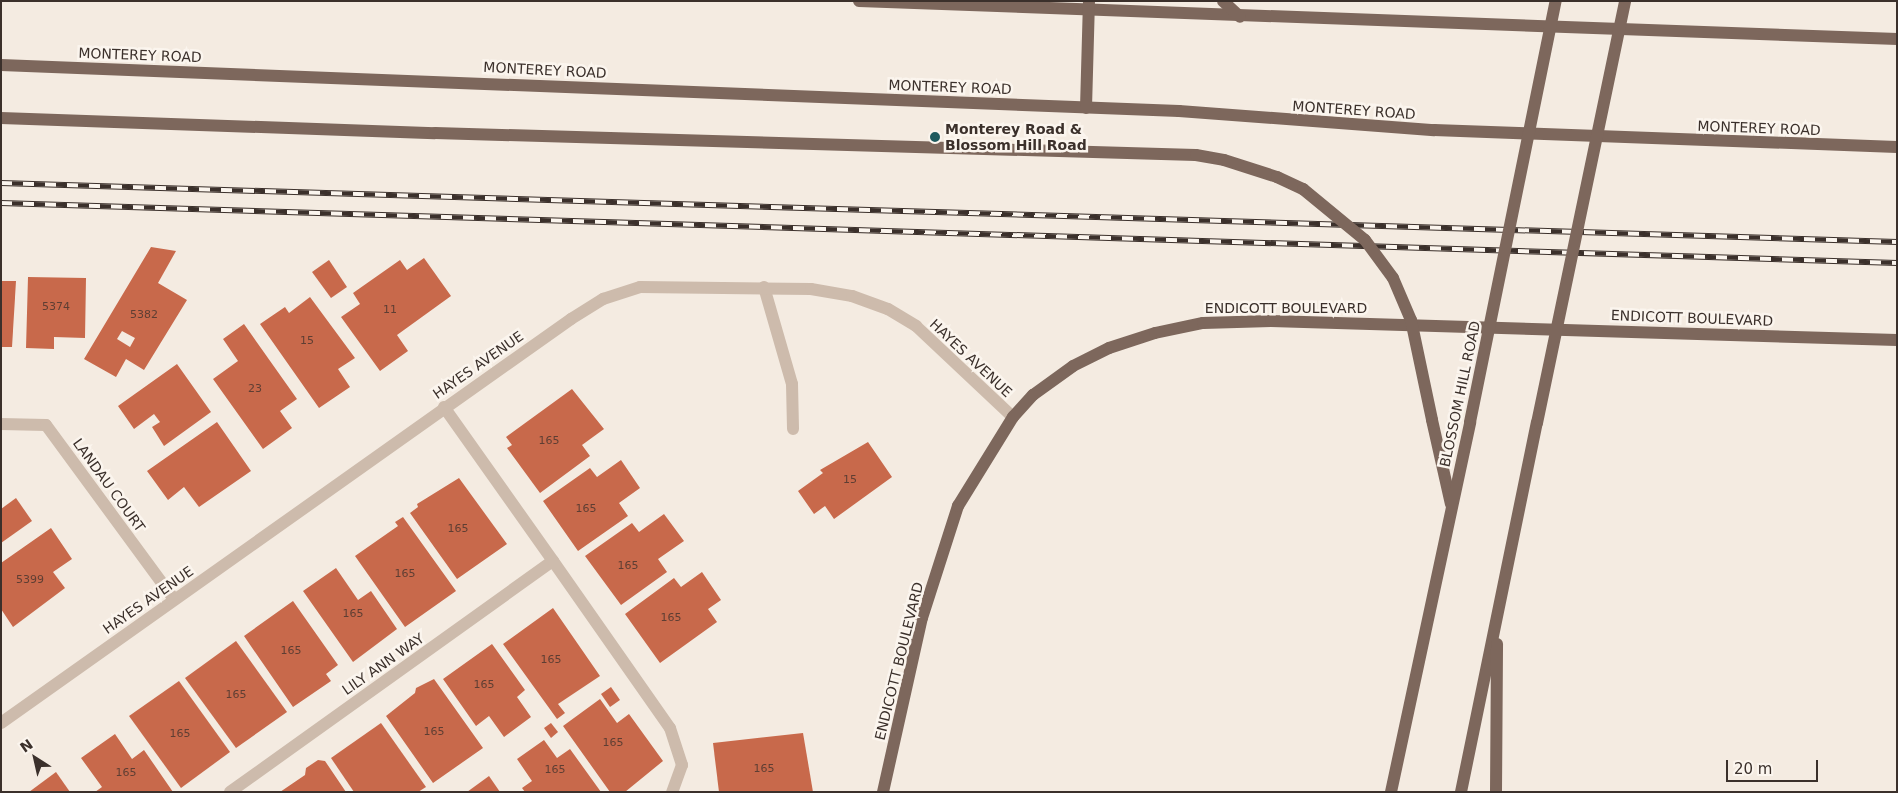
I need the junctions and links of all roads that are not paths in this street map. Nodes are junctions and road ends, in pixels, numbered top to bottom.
1 (858, 1) edge
2 (1223, 1) edge
3 (1556, 1) edge
4 (1626, 1) edge
5 (897, 2) edge
6 (1089, 6) edge
7 (1240, 17) junction
8 (1897, 39) edge
9 (1, 65) edge
10 (1086, 108) junction
11 (1, 118) edge
12 (1897, 147) edge
13 (764, 287) junction
14 (1897, 340) edge
15 (444, 407) junction
16 (1013, 417) junction
17 (1, 424) edge
18 (793, 429) dead end
19 (1452, 509) junction
20 (553, 561) junction
21 (174, 599) junction
22 (1497, 614) junction
23 (1, 723) edge
24 (230, 792) edge
25 (672, 792) edge
26 (883, 792) edge
27 (1391, 792) edge
28 (1461, 792) edge
29 (1496, 792) edge

1 - 5 main road
2 - 7 main road
3 - 19 main road, BLOSSOM HILL ROAD, bridge
4 - 22 main road, bridge
5 - 6 main road
6 - 7 main road
6 - 10 main road
7 - 8 main road
9 - 10 main road, MONTEREY ROAD
10 - 12 main road, MONTEREY ROAD
11 - 19 main road, bridge
13 - 15 street, HAYES AVENUE
13 - 16 street, HAYES AVENUE
13 - 18 street
14 - 16 main road, ENDICOTT BOULEVARD
15 - 20 street
15 - 21 street, HAYES AVENUE
16 - 26 main road, ENDICOTT BOULEVARD
17 - 21 street, LANDAU COURT
19 - 27 main road, BLOSSOM HILL ROAD
20 - 24 street, LILY ANN WAY
20 - 25 street
21 - 23 street, HAYES AVENUE
22 - 28 main road
22 - 29 main road

